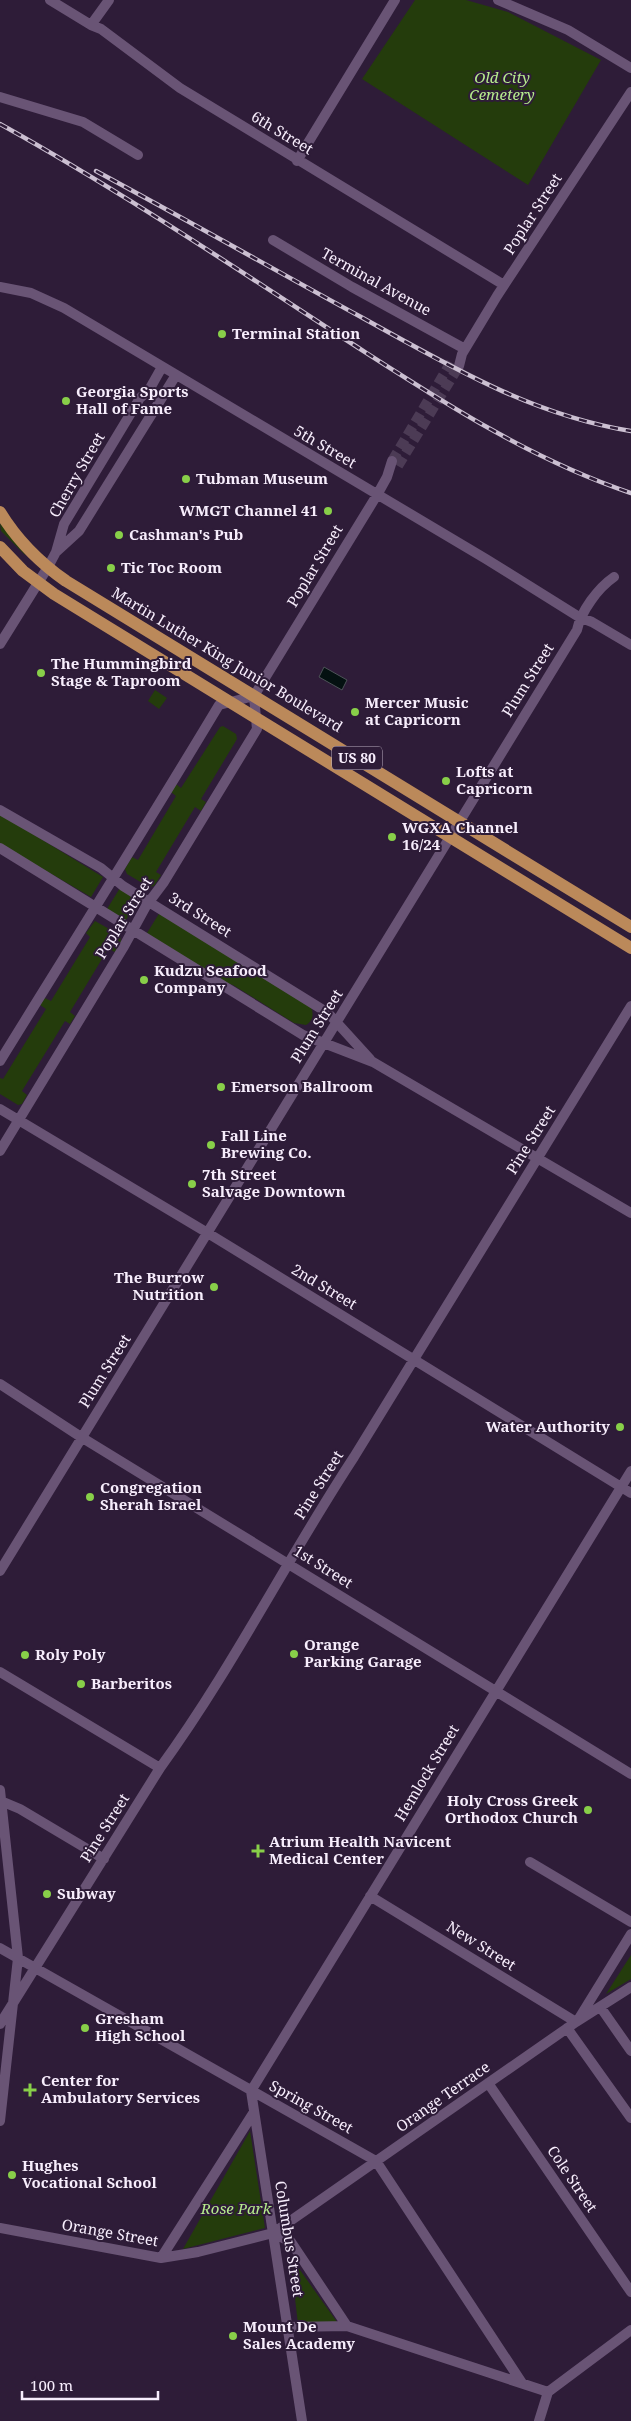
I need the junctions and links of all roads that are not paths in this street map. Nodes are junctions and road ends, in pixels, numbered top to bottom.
1 (50, 0) edge
2 (109, 0) edge
3 (395, 0) edge
4 (498, 0) edge
5 (91, 26) junction
6 (631, 68) edge
7 (631, 92) edge
8 (0, 97) edge
9 (138, 155) dead end
10 (298, 161) junction
11 (274, 240) dead end
12 (504, 285) junction
13 (0, 287) edge
14 (464, 351) junction
15 (455, 364) tunnel mouth
16 (162, 367) junction
17 (176, 376) junction
18 (140, 398) junction
19 (156, 408) junction
20 (395, 463) tunnel mouth
21 (377, 495) junction
22 (0, 512) edge
23 (0, 547) edge
24 (56, 552) junction
25 (48, 567) junction
26 (614, 577) dead end
27 (38, 583) junction
28 (579, 617) junction
29 (0, 644) edge
30 (631, 645) edge
31 (227, 680) junction
32 (254, 696) junction
33 (229, 702) junction
34 (256, 718) junction
35 (0, 810) edge
36 (459, 820) junction
37 (449, 838) junction
38 (0, 848) edge
39 (114, 879) junction
40 (150, 901) junction
41 (96, 908) junction
42 (631, 927) edge
43 (132, 930) junction
44 (631, 948) edge
45 (631, 1006) edge
46 (336, 1022) junction
47 (323, 1044) junction
48 (0, 1061) edge
49 (372, 1062) junction
50 (0, 1109) edge
51 (18, 1120) junction
52 (0, 1151) edge
53 (538, 1157) junction
54 (631, 1213) edge
55 (206, 1232) junction
56 (414, 1360) junction
57 (0, 1384) edge
58 (82, 1437) junction
59 (631, 1471) edge
60 (621, 1487) junction
61 (631, 1493) edge
62 (289, 1564) junction
63 (0, 1571) edge
64 (0, 1672) edge
65 (494, 1691) junction
66 (160, 1768) junction
67 (631, 1774) edge
68 (0, 1790) edge
69 (1, 1801) junction
70 (104, 1859) junction
71 (530, 1862) dead end
72 (370, 1896) junction
73 (631, 1922) edge
74 (631, 1934) edge
75 (0, 1948) edge
76 (18, 1958) junction
77 (36, 1969) junction
78 (631, 1987) edge
79 (13, 2003) junction
80 (601, 2008) junction
81 (0, 2024) edge
82 (572, 2025) junction
83 (631, 2051) edge
84 (488, 2083) junction
85 (251, 2091) junction
86 (254, 2112) junction
87 (631, 2118) edge
88 (0, 2121) edge
89 (376, 2161) junction
90 (0, 2228) edge
91 (273, 2233) junction
92 (161, 2258) junction
93 (631, 2292) edge
94 (347, 2326) junction
95 (288, 2328) junction
96 (631, 2330) edge
97 (522, 2383) junction
98 (548, 2392) junction
99 (302, 2421) edge
100 (539, 2421) edge

1 - 5 street, 6th Street
2 - 5 street
3 - 10 street
4 - 6 street
5 - 10 street, 6th Street
7 - 12 street, Poplar Street
8 - 9 street
10 - 12 street, 6th Street
11 - 14 street, Terminal Avenue
12 - 14 street, Poplar Street
13 - 16 street, 5th Street
14 - 15 street, Poplar Street
16 - 17 street, 5th Street
16 - 18 street, Cherry Street
17 - 19 street, Cherry Street
17 - 21 street, 5th Street
18 - 19 street
18 - 24 street, Cherry Street
19 - 24 street, Cherry Street
20 - 21 street, Poplar Street
21 - 28 street, 5th Street
21 - 32 street, Poplar Street
22 - 25 main road, Martin Luther King Junior Boulevard / US 80
23 - 27 main road, US 80
24 - 25 street, Cherry Street
25 - 27 street, Cherry Street
25 - 31 main road, Martin Luther King Junior Boulevard / US 80
26 - 28 street, Plum Street
27 - 29 street, Cherry Street
27 - 33 main road, US 80
28 - 30 street, 5th Street
28 - 36 street, Plum Street
31 - 32 main road, Martin Luther King Junior Boulevard / US 80
31 - 33 street
32 - 33 street, Poplar Street
32 - 34 street, Poplar Street
32 - 36 main road, Martin Luther King Junior Boulevard / US 80
33 - 34 main road, US 80
33 - 39 street, Poplar Street
34 - 37 main road, US 80
34 - 40 street, Poplar Street
35 - 39 street, 3rd Street
36 - 37 street, Plum Street
36 - 42 main road, Martin Luther King Junior Boulevard / US 80
37 - 44 main road, US 80
37 - 46 street, Plum Street
38 - 41 street, 3rd Street
39 - 40 street, 3rd Street
39 - 41 street, Poplar Street
40 - 43 street, Poplar Street
40 - 46 street, 3rd Street
41 - 43 street, 3rd Street
41 - 48 street, Poplar Street
43 - 47 street, 3rd Street
43 - 51 street, Poplar Street
45 - 53 street, Pine Street
46 - 47 street, Plum Street
46 - 49 street, 3rd Street
47 - 49 street, 3rd Street
47 - 55 street, Plum Street
49 - 53 street, 3rd Street
50 - 51 street, 2nd Street
51 - 52 street, Poplar Street
51 - 55 street, 2nd Street
53 - 54 street, 3rd Street
53 - 56 street, Pine Street
55 - 56 street, 2nd Street
55 - 58 street, Plum Street
56 - 60 street, 2nd Street
56 - 62 street, Pine Street
57 - 58 street, 1st Street
58 - 62 street, 1st Street
58 - 63 street, Plum Street
59 - 60 street, Hemlock Street
60 - 61 street, 2nd Street
60 - 65 street, Hemlock Street
62 - 65 street, 1st Street
62 - 66 street, Pine Street
64 - 66 street
65 - 67 street, 1st Street
65 - 72 street, Hemlock Street
66 - 70 street, Pine Street
68 - 69 street
69 - 70 street
69 - 76 street
70 - 77 street, Pine Street
71 - 73 street
72 - 82 street, New Street
72 - 85 street, Hemlock Street
74 - 82 street
75 - 76 street, Spring Street
76 - 77 street, Spring Street
76 - 79 street
77 - 79 street, Pine Street
77 - 85 street, Spring Street
78 - 80 street, Orange Terrace
79 - 81 street, Pine Street
79 - 88 street
80 - 82 street, Orange Terrace
80 - 83 street
82 - 84 street, Orange Terrace
82 - 87 street, New Street
84 - 89 street, Orange Terrace
84 - 93 street, Cole Street
85 - 86 street, Columbus Street
85 - 89 street, Spring Street
86 - 91 street, Columbus Street
86 - 92 street
89 - 91 street, Orange Terrace
89 - 97 street, Spring Street
90 - 92 street, Orange Street
91 - 92 street, Orange Street
91 - 94 street
91 - 95 street, Columbus Street
94 - 95 street
94 - 97 street
95 - 99 street, Columbus Street
96 - 98 street
97 - 98 street
98 - 100 street

